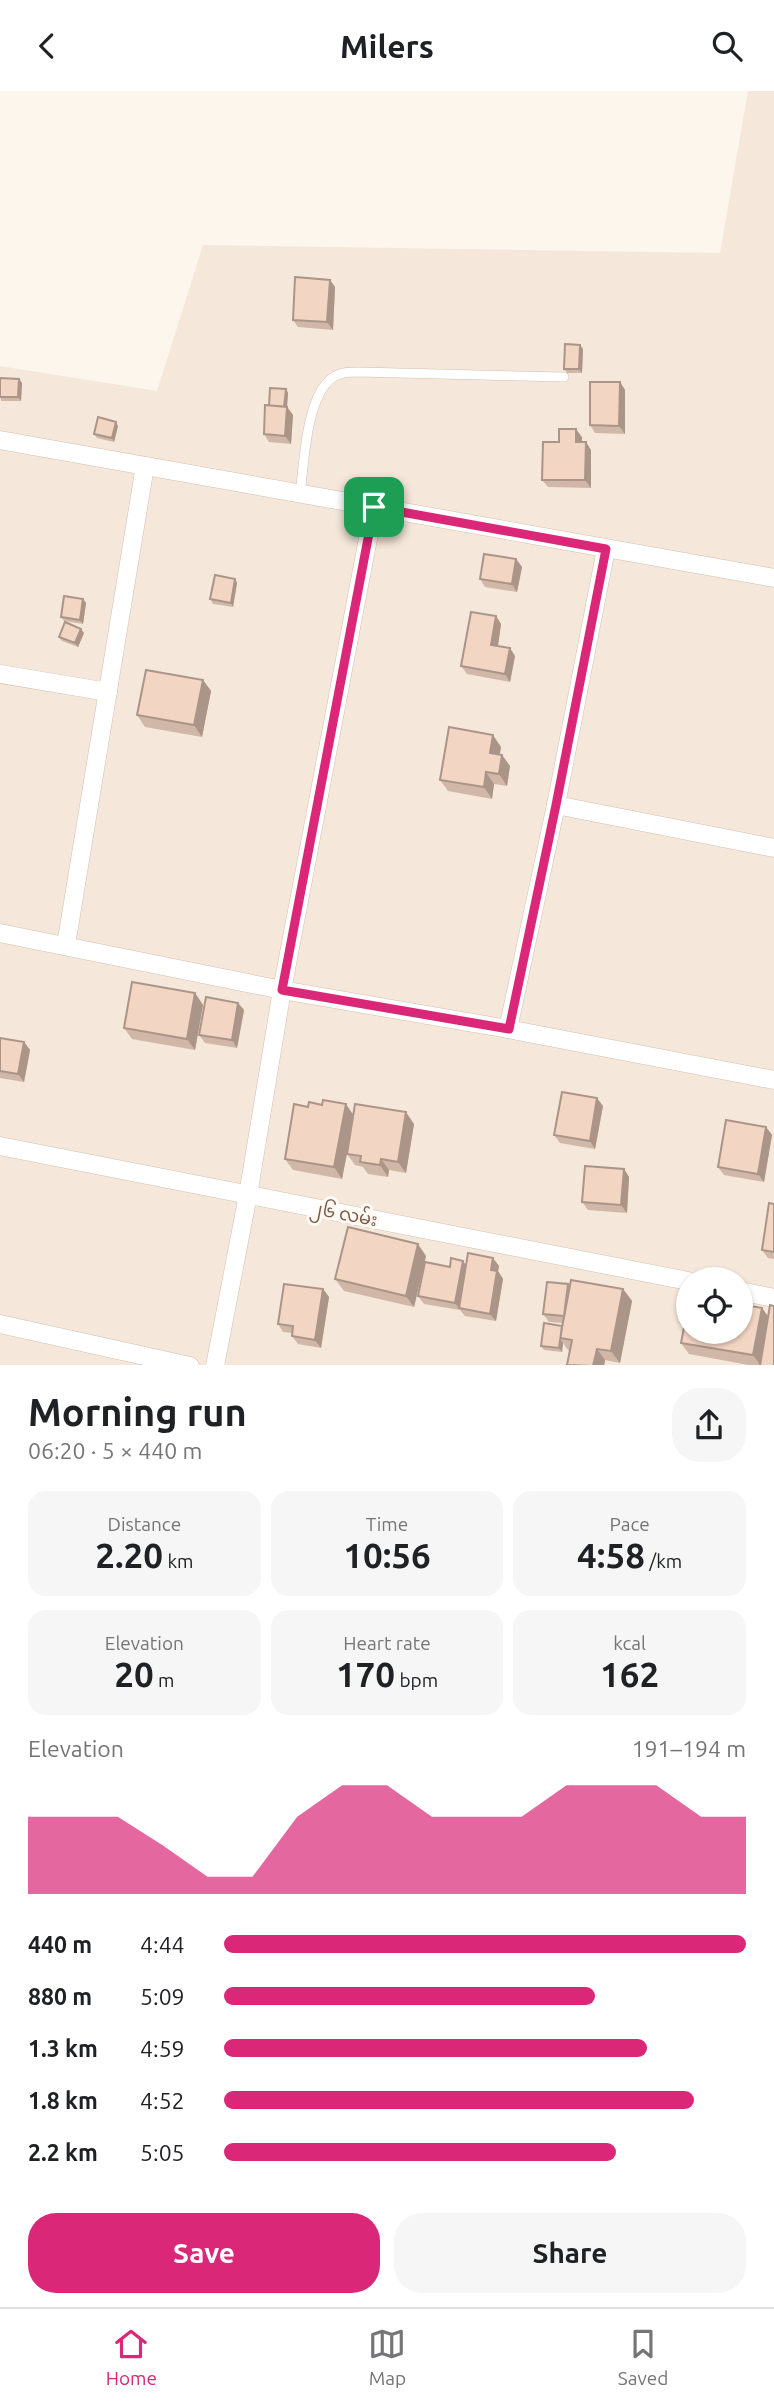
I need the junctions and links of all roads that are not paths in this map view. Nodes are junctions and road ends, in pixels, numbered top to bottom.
1 (564, 377) edge
2 (0, 440) edge
3 (145, 466) junction
4 (300, 494) junction
5 (374, 507) junction
6 (606, 549) junction
7 (774, 578) edge
8 (0, 674) edge
9 (108, 692) junction
10 (556, 805) junction
11 (774, 848) edge
12 (0, 933) edge
13 (66, 945) junction
14 (282, 990) junction
15 (509, 1029) junction
16 (774, 1080) edge
17 (0, 1146) edge
18 (248, 1195) junction
19 (676, 1279) edge
20 (753, 1294) edge
21 (774, 1298) edge
22 (0, 1324) edge
23 (185, 1365) edge
24 (215, 1365) edge

1 - 4 lane
2 - 3 street
3 - 4 street
3 - 9 street
4 - 5 street
5 - 6 street
5 - 14 street
6 - 7 street
6 - 10 street
8 - 9 street
9 - 13 street
10 - 11 street
10 - 15 street
12 - 13 street
13 - 14 street
14 - 15 street
14 - 18 street
15 - 16 street
17 - 18 street, ၂၆ လမ်း
18 - 19 street, ၂၆ လမ်း
18 - 24 street
20 - 21 street
22 - 23 street

